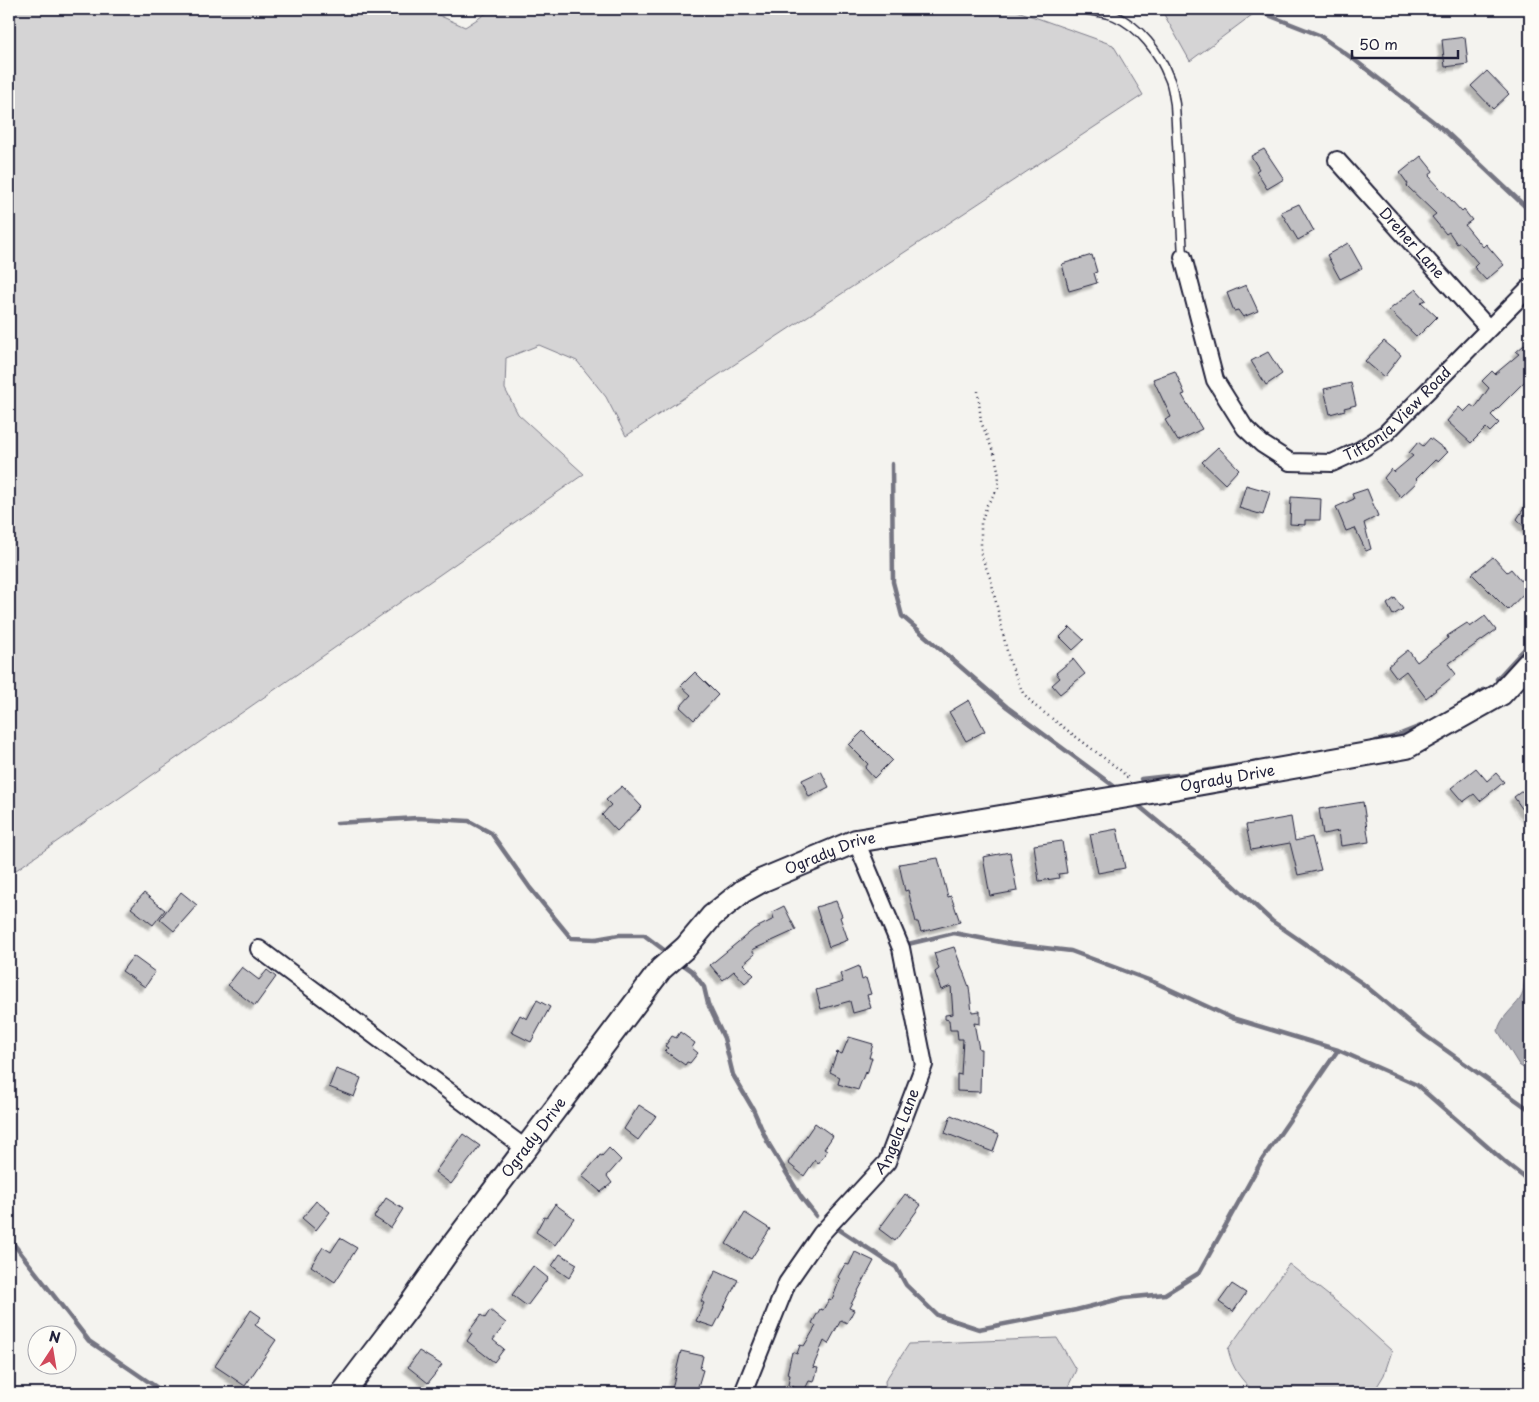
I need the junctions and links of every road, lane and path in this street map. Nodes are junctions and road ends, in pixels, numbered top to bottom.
1 (1085, 9) edge
2 (1337, 160) dead end
3 (1183, 257) joint
4 (1530, 287) edge
5 (1488, 328) junction
6 (978, 391) dead end
7 (1530, 662) edge
8 (1134, 795) junction
9 (856, 841) junction
10 (259, 949) dead end
11 (526, 1149) junction
12 (342, 1393) edge
13 (743, 1393) edge

1 - 3 lane
2 - 5 street, Dreher Lane
3 - 5 street, Tiftonia View Road
4 - 5 street, Tiftonia View Road
6 - 8 path
7 - 8 street, Ogrady Drive
8 - 9 street, Ogrady Drive
9 - 11 street, Ogrady Drive
9 - 13 street, Angela Lane
10 - 11 street
11 - 12 street, Ogrady Drive

